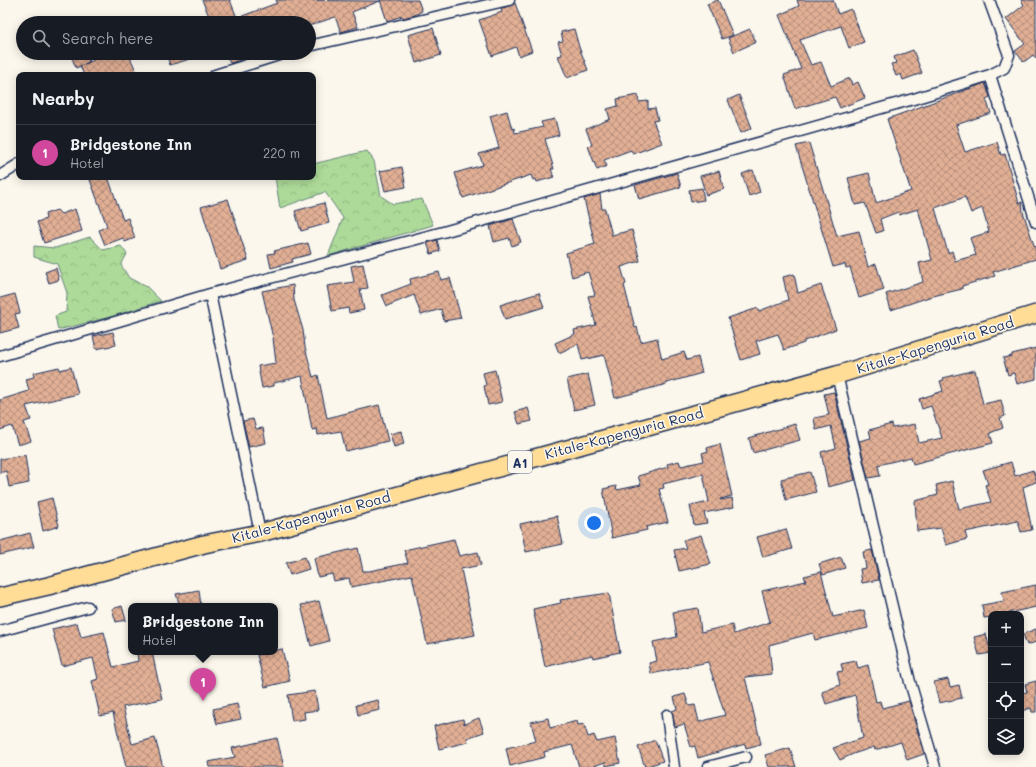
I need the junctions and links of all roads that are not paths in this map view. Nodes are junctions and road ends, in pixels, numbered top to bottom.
1 (509, 0) edge
2 (989, 0) edge
3 (316, 44) edge
4 (263, 60) edge
5 (225, 72) edge
6 (990, 75) junction
7 (16, 166) edge
8 (0, 176) edge
9 (1036, 222) edge
10 (210, 294) junction
11 (1036, 314) edge
12 (0, 356) edge
13 (837, 375) junction
14 (260, 533) junction
15 (0, 597) edge
16 (88, 607) dead end
17 (0, 631) edge
18 (667, 715) dead end
19 (746, 757) dead end
20 (674, 767) edge
21 (708, 767) edge
22 (935, 767) edge

1 - 3 street
2 - 6 street
4 - 5 street
6 - 9 street
6 - 10 street
7 - 8 street
10 - 12 street
10 - 14 street
11 - 13 highway, Kitale-Kapenguria Road / A1
13 - 14 highway, Kitale-Kapenguria Road / A1
13 - 22 street
14 - 15 highway, Kitale-Kapenguria Road / A1
16 - 17 street
18 - 20 street
19 - 21 street

